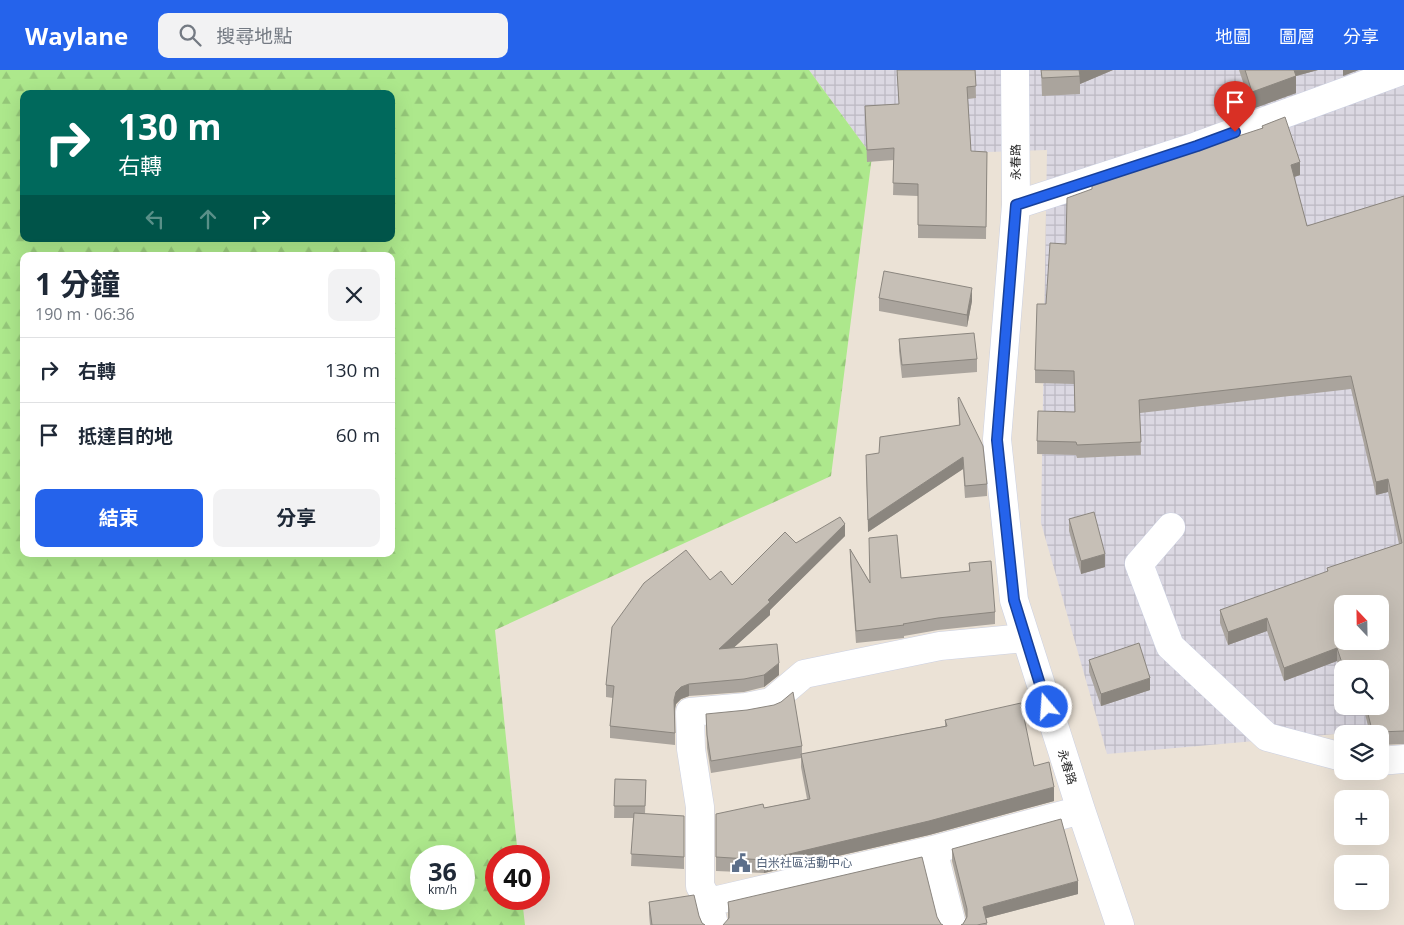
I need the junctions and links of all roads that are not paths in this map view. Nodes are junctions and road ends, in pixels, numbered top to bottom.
1 (1014, 70) edge
2 (1404, 70) edge
3 (1016, 205) junction
4 (1171, 527) dead end
5 (1025, 638) junction
6 (1334, 755) edge
7 (1404, 759) edge
8 (1389, 760) edge
9 (1081, 810) junction
10 (933, 850) junction
11 (712, 914) edge
12 (952, 925) edge
13 (1120, 925) edge

1 - 3 street, 永春路
2 - 3 street
3 - 5 street, 永春路
4 - 6 street
5 - 9 street, 永春路
5 - 11 street
7 - 8 street
9 - 10 street
9 - 13 street, 永春路
10 - 11 street
10 - 12 street

